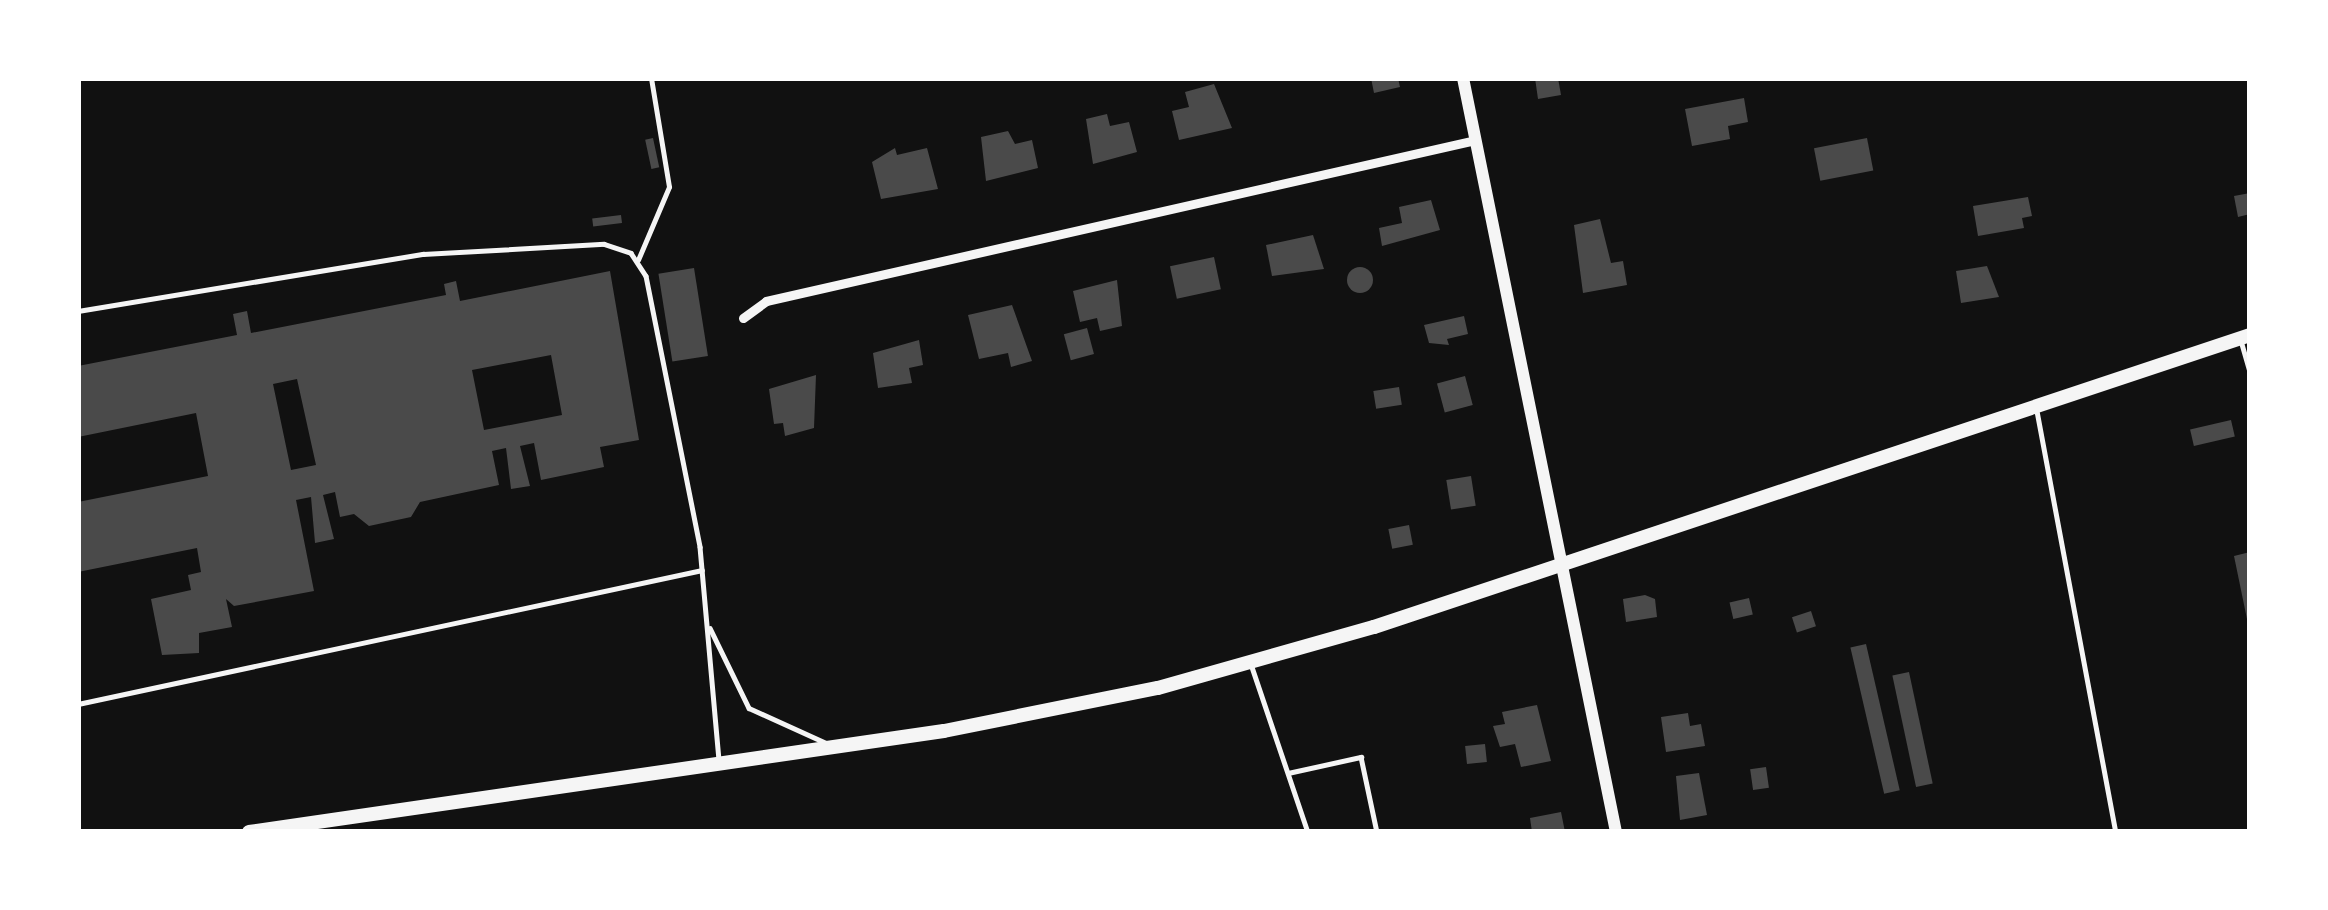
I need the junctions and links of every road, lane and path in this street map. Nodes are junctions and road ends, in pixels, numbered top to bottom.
1 (651, 78) edge
2 (1462, 78) edge
3 (1475, 140) junction
4 (638, 260) junction
5 (78, 311) edge
6 (742, 318) dead end
7 (2245, 336) edge
8 (2250, 371) edge
9 (2037, 406) junction
10 (1561, 564) junction
11 (702, 570) junction
12 (707, 622) junction
13 (1250, 664) junction
14 (78, 704) edge
15 (837, 746) junction
16 (719, 764) junction
17 (1288, 773) junction
18 (250, 832) edge
19 (1309, 832) edge
20 (1377, 832) edge
21 (1616, 832) edge
22 (2116, 832) edge

1 - 4 lane
2 - 3 main road
3 - 6 street
3 - 10 main road
4 - 5 lane
4 - 11 lane
7 - 8 lane
7 - 9 main road
9 - 10 main road
9 - 22 lane
10 - 13 main road
10 - 21 main road
11 - 12 lane
11 - 14 lane
12 - 15 lane
12 - 16 lane
13 - 15 main road
13 - 17 lane
15 - 16 main road
16 - 18 main road
17 - 19 lane
17 - 20 lane

